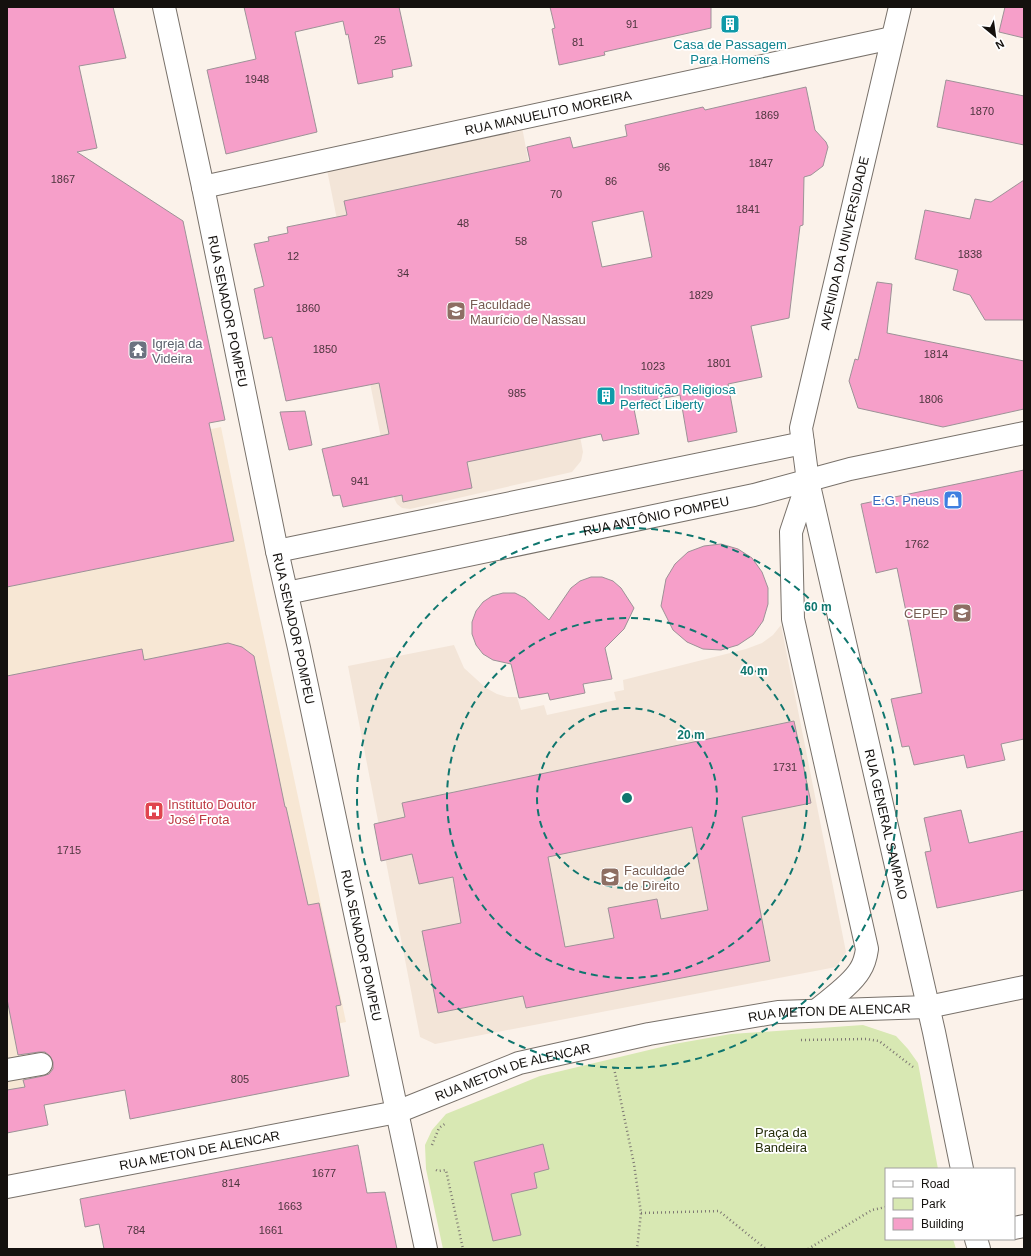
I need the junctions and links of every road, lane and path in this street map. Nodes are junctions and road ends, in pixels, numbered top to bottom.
1 (164, 7) edge
2 (900, 7) edge
3 (892, 38) junction
4 (203, 187) junction
5 (1024, 433) edge
6 (803, 443) junction
7 (808, 481) junction
8 (277, 551) junction
9 (287, 593) junction
10 (1024, 987) edge
11 (928, 1007) junction
12 (817, 1010) junction
13 (795, 1040) dead end
14 (613, 1063) dead end
15 (42, 1064) dead end
16 (914, 1068) dead end
17 (7, 1070) edge
18 (397, 1112) junction
19 (448, 1121) dead end
20 (435, 1127) dead end
21 (437, 1134) junction
22 (432, 1152) dead end
23 (433, 1168) dead end
24 (962, 1168) edge
25 (7, 1187) edge
26 (885, 1206) edge
27 (641, 1213) junction
28 (426, 1249) edge
29 (463, 1249) edge
30 (637, 1249) edge
31 (766, 1249) edge
32 (808, 1249) edge

1 - 4 street, RUA SENADOR POMPEU
2 - 3 street, AVENIDA DA UNIVERSIDADE
3 - 4 street, RUA MANUELITO MOREIRA
3 - 6 street, AVENIDA DA UNIVERSIDADE
4 - 8 street, RUA SENADOR POMPEU
5 - 7 street, RUA ANTÔNIO POMPEU
6 - 7 street, AVENIDA DA UNIVERSIDADE
6 - 8 street
7 - 9 street, RUA ANTÔNIO POMPEU
7 - 11 street, RUA GENERAL SAMPAIO
7 - 12 street
8 - 9 street, RUA SENADOR POMPEU
9 - 18 street, RUA SENADOR POMPEU
10 - 11 street, RUA METON DE ALENCAR
11 - 12 street, RUA METON DE ALENCAR
11 - 24 street, RUA GENERAL SAMPAIO
12 - 18 street, RUA METON DE ALENCAR
13 - 16 path
14 - 27 path
15 - 17 street
18 - 25 street, RUA METON DE ALENCAR
18 - 28 street, RUA SENADOR POMPEU
19 - 21 path
20 - 21 path
21 - 22 path
23 - 29 path
26 - 32 path
27 - 30 path
27 - 31 path

